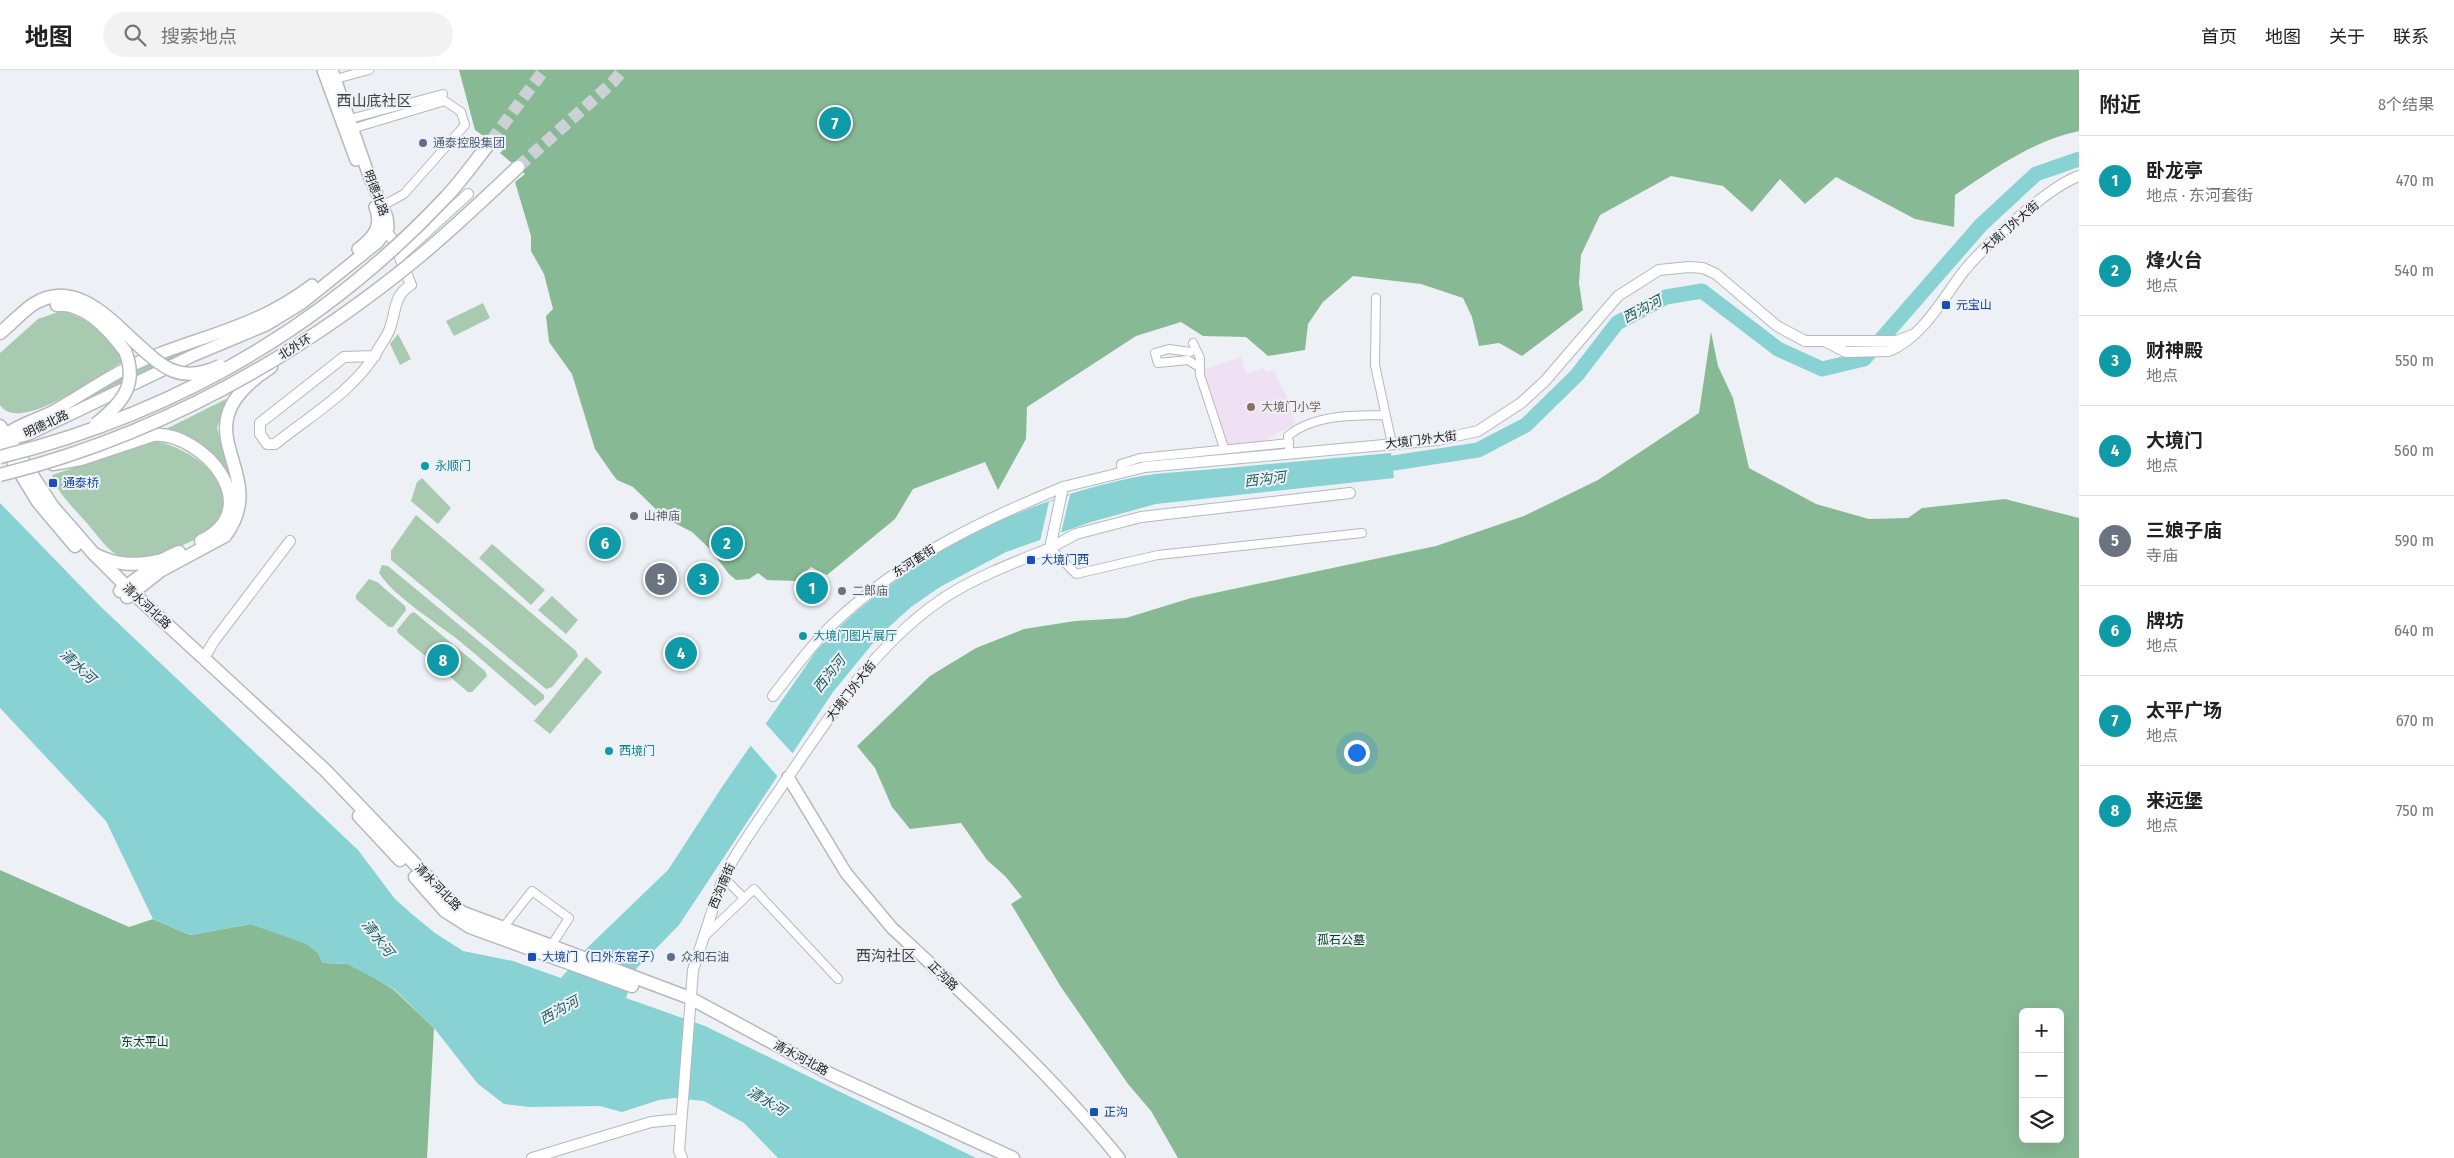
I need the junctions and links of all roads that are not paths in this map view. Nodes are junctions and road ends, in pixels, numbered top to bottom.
1 (323, 70) edge
2 (369, 70) edge
3 (331, 77) edge
4 (443, 94) dead end
5 (347, 125) junction
6 (491, 141) tunnel mouth
7 (518, 167) tunnel mouth
8 (2079, 176) edge
9 (468, 194) dead end
10 (379, 207) junction
11 (382, 228) junction
12 (400, 256) junction
13 (359, 278) junction
14 (1376, 298) dead end
15 (364, 300) junction
16 (0, 333) edge
17 (1912, 335) junction
18 (0, 343) edge
19 (1193, 343) dead end
20 (1829, 344) junction
21 (1190, 352) dead end
22 (375, 356) junction
23 (1199, 367) junction
24 (1384, 415) junction
25 (88, 431) junction
26 (3, 436) edge
27 (1289, 443) junction
28 (1392, 444) junction
29 (1224, 448) junction
30 (1289, 454) junction
31 (0, 457) edge
32 (36, 466) junction
33 (1122, 472) junction
34 (0, 474) edge
35 (1063, 487) junction
36 (1350, 493) dead end
37 (1362, 534) dead end
38 (290, 542) dead end
39 (1050, 548) junction
40 (94, 554) junction
41 (162, 560) junction
42 (127, 592) junction
43 (204, 658) junction
44 (773, 696) dead end
45 (786, 780) junction
46 (724, 878) junction
47 (744, 898) junction
48 (502, 928) junction
49 (702, 939) junction
50 (551, 946) junction
51 (572, 959) junction
52 (838, 979) dead end
53 (690, 1007) junction
54 (681, 1119) junction
55 (532, 1158) edge
56 (682, 1158) edge
57 (1000, 1158) edge
58 (1013, 1158) edge
59 (1112, 1158) edge
60 (1119, 1158) edge

1 - 3 main road, 明德北路
2 - 3 street
3 - 5 main road, 明德北路
4 - 5 street
5 - 10 main road, 明德北路
5 - 10 street
6 - 13 main road, 北外环, bridge
7 - 15 main road, 北外环, bridge
8 - 17 street, 大境门外大街
9 - 12 street
10 - 11 main road, 明德北路
11 - 12 street
11 - 26 main road, 明德北路
11 - 26 main road, 明德北路
12 - 22 street
13 - 16 main road, bridge
13 - 25 main road, 北外环, bridge
14 - 24 street
15 - 32 main road, 北外环, bridge
15 - 42 main road, bridge
17 - 20 street, 大境门外大街
17 - 20 street, 大境门外大街
18 - 25 main road, bridge
19 - 23 street
20 - 28 street, 大境门外大街
21 - 23 street
22 - 22 street
23 - 29 street
24 - 27 street
24 - 28 street
25 - 31 main road, 北外环, bridge
26 - 40 main road, 清水河北路
26 - 42 main road, 清水河北路
27 - 29 street
27 - 30 street
28 - 30 street, 大境门外大街
29 - 33 street
30 - 33 street, 大境门外大街
32 - 34 main road, bridge
32 - 41 main road, bridge
33 - 35 street, 大境门外大街
35 - 39 street
35 - 44 street, 东河套街
36 - 39 street, 大境门外大街
37 - 39 street
38 - 43 street
39 - 45 street, 大境门外大街
40 - 41 main road
40 - 42 main road, 清水河北路
41 - 42 main road
42 - 43 main road, 清水河北路
42 - 51 main road, 清水河北路
43 - 48 main road, 清水河北路
45 - 46 street, 西沟南街
45 - 59 main road, 正沟路
45 - 60 main road, 正沟路
46 - 47 street
46 - 49 street, 西沟南街
47 - 49 street
47 - 52 street
48 - 50 main road, 清水河北路
48 - 50 street
49 - 53 street, 西沟南街
50 - 51 main road, 清水河北路
51 - 53 main road, 清水河北路
53 - 54 street, 西沟南街
53 - 57 main road, 清水河北路
53 - 58 main road, 清水河北路
54 - 55 street
54 - 56 street, 西沟南街

